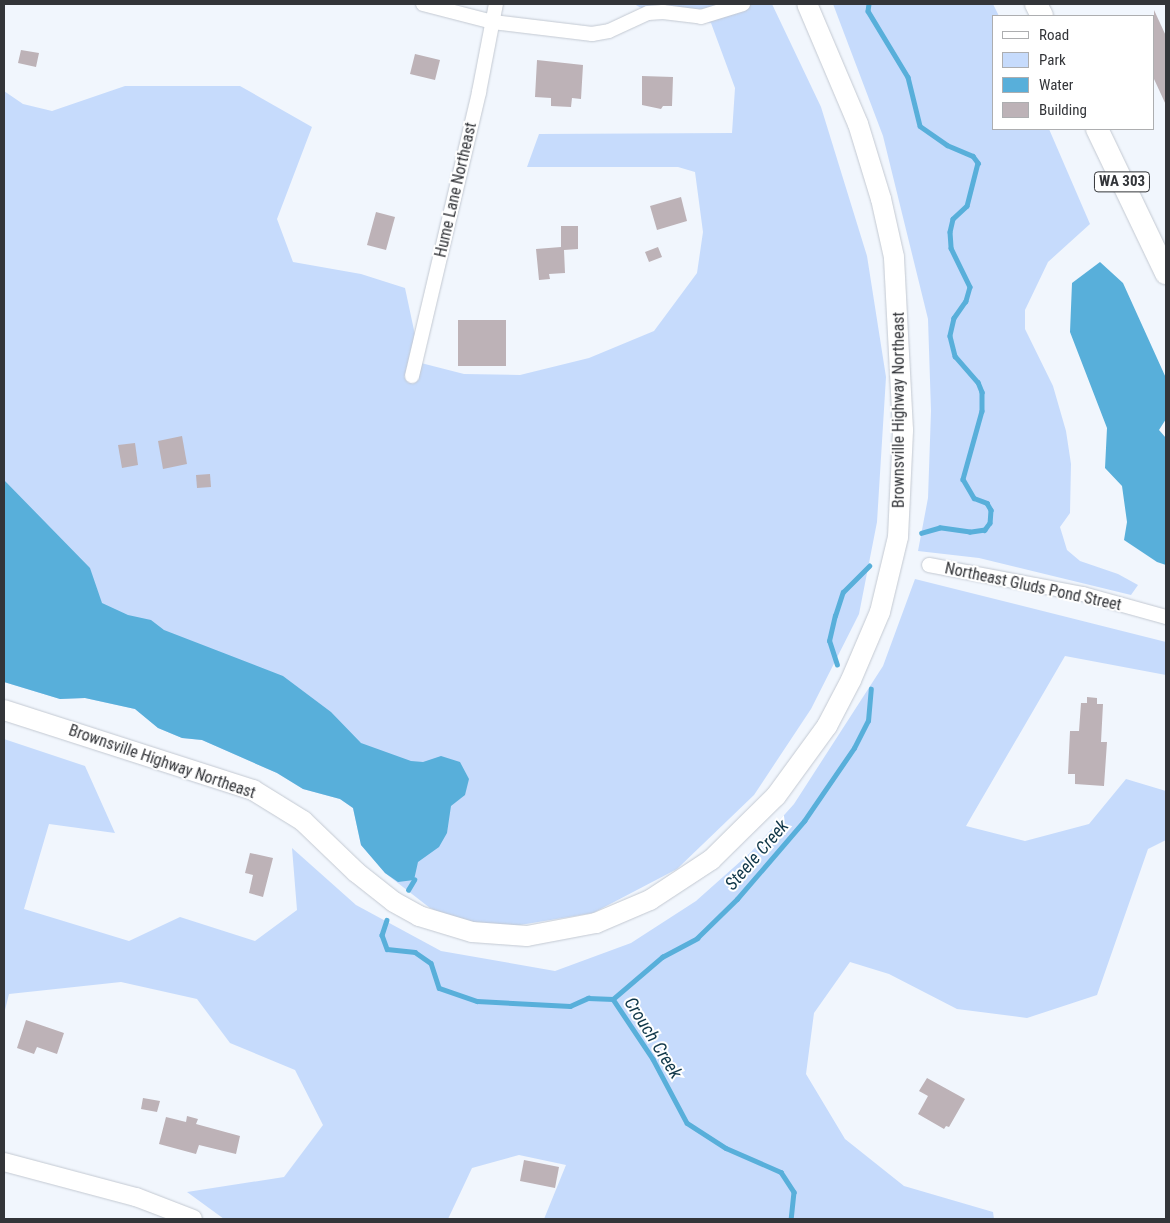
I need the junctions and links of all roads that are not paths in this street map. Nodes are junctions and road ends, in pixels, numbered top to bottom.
1 (423, 4) edge
2 (496, 4) edge
3 (743, 4) edge
4 (807, 4) edge
5 (493, 22) junction
6 (1096, 130) edge
7 (1166, 273) edge
8 (412, 376) dead end
9 (929, 565) dead end
10 (1166, 617) edge
11 (4, 710) edge
12 (4, 1162) edge
13 (193, 1219) edge

1 - 5 street
2 - 5 street, Hume Lane Northeast
3 - 5 street
4 - 11 main road, Brownsville Highway Northeast
5 - 8 street, Hume Lane Northeast
6 - 7 highway, WA 303
9 - 10 street, Northeast Gluds Pond Street
12 - 13 street

